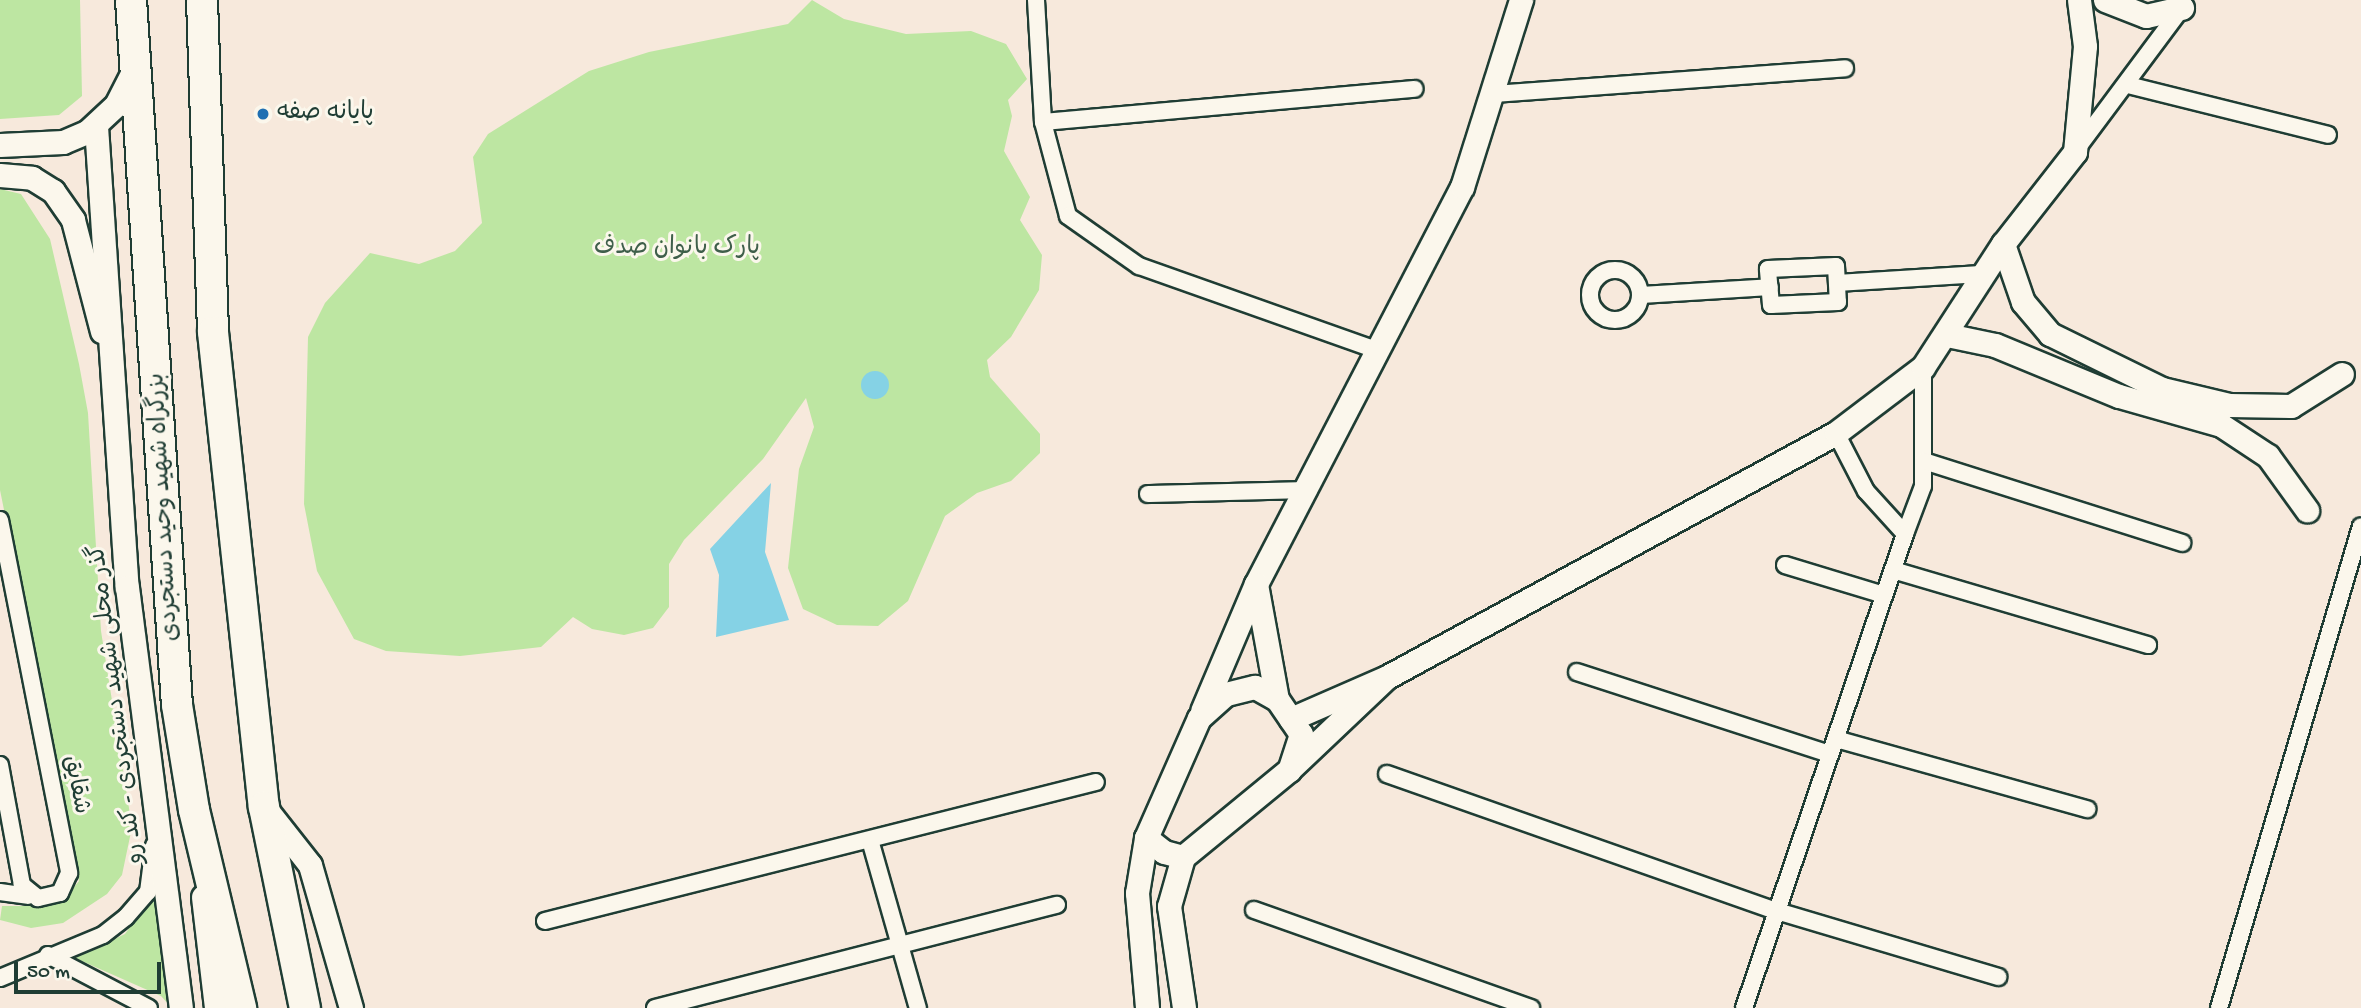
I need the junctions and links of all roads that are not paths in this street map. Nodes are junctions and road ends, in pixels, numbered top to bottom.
1 (131, 0) edge
2 (136, 0) edge
3 (1036, 0) edge
4 (1521, 0) edge
5 (2079, 0) edge
6 (2105, 0) edge
7 (2184, 4) edge
8 (201, 5) edge
9 (1845, 68) dead end
10 (134, 70) junction
11 (2128, 85) junction
12 (1415, 89) dead end
13 (1495, 94) junction
14 (1043, 122) junction
15 (96, 126) junction
16 (2328, 135) dead end
17 (0, 145) edge
18 (2075, 152) junction
19 (0, 175) edge
20 (2003, 244) junction
21 (1981, 274) junction
22 (1837, 283) junction
23 (1770, 287) junction
24 (1641, 295) dead end
25 (1947, 335) junction
26 (1379, 351) junction
27 (1923, 367) junction
28 (2342, 374) dead end
29 (118, 393) junction
30 (1836, 433) junction
31 (1924, 461) junction
32 (1309, 490) junction
33 (1148, 494) dead end
34 (2307, 510) dead end
35 (0, 520) edge
36 (2361, 526) edge
37 (1905, 534) junction
38 (2182, 543) dead end
39 (1784, 565) dead end
40 (1893, 570) junction
41 (1256, 584) junction
42 (1885, 595) junction
43 (2148, 645) dead end
44 (1577, 672) dead end
45 (1387, 677) junction
46 (1277, 699) junction
47 (1199, 718) junction
48 (1291, 719) junction
49 (1833, 746) junction
50 (0, 765) edge
51 (1289, 770) junction
52 (1387, 774) dead end
53 (1096, 782) dead end
54 (4, 798) edge
55 (264, 807) junction
56 (2087, 809) dead end
57 (194, 810) junction
58 (158, 822) junction
59 (1146, 838) junction
60 (870, 839) junction
61 (1183, 857) junction
62 (0, 892) edge
63 (28, 896) junction
64 (1057, 905) dead end
65 (1254, 910) dead end
66 (1777, 911) junction
67 (545, 921) dead end
68 (900, 947) junction
69 (48, 955) junction
70 (1998, 977) dead end
71 (0, 978) edge
72 (149, 1008) edge
73 (181, 1008) edge
74 (216, 1008) edge
75 (241, 1008) edge
76 (305, 1008) edge
77 (351, 1008) edge
78 (655, 1008) edge
79 (918, 1008) edge
80 (1147, 1008) edge
81 (1184, 1008) edge
82 (1531, 1008) edge
83 (1744, 1008) edge
84 (2219, 1008) edge

1 - 10 highway, بزرگراه شهید وحید دستجردی
2 - 10 highway
3 - 14 street
4 - 13 street
5 - 18 street
6 - 7 street
7 - 11 street
8 - 55 highway
9 - 13 street
10 - 15 street
10 - 57 highway, بزرگراه شهید وحید دستجردی
11 - 16 street
11 - 18 street
12 - 14 street
13 - 26 street
14 - 26 street
15 - 17 street
15 - 29 street
18 - 20 street
19 - 29 street
20 - 21 street
20 - 28 street
21 - 22 street
21 - 25 street
22 - 23 street
22 - 23 street
23 - 24 street
25 - 27 street
25 - 34 street
26 - 32 street
27 - 30 street
27 - 31 street
29 - 58 street, گذر محلی شهید دستجردی - کند رو
30 - 37 street
30 - 45 street
31 - 37 street
31 - 38 street
32 - 33 street
32 - 41 street
35 - 63 street, شقایق
36 - 84 street
37 - 40 street
39 - 42 street
40 - 42 street
40 - 43 street
41 - 46 street
41 - 47 street
42 - 49 street
44 - 49 street
45 - 48 street
45 - 51 street
46 - 47 street
46 - 48 street
47 - 59 street
48 - 51 street
49 - 56 street
49 - 66 street
50 - 54 street
51 - 61 street
52 - 66 street
53 - 60 street
54 - 63 street
55 - 76 highway
55 - 77 street
57 - 74 street
57 - 75 highway, بزرگراه شهید وحید دستجردی
58 - 69 street
58 - 73 street, گذر محلی شهید دستجردی - کند رو
59 - 61 street
59 - 80 street
60 - 67 street
60 - 68 street
61 - 81 street
62 - 63 street
64 - 68 street
65 - 82 street
66 - 70 street
66 - 83 street
68 - 78 street
68 - 79 street
69 - 71 street
69 - 72 street

